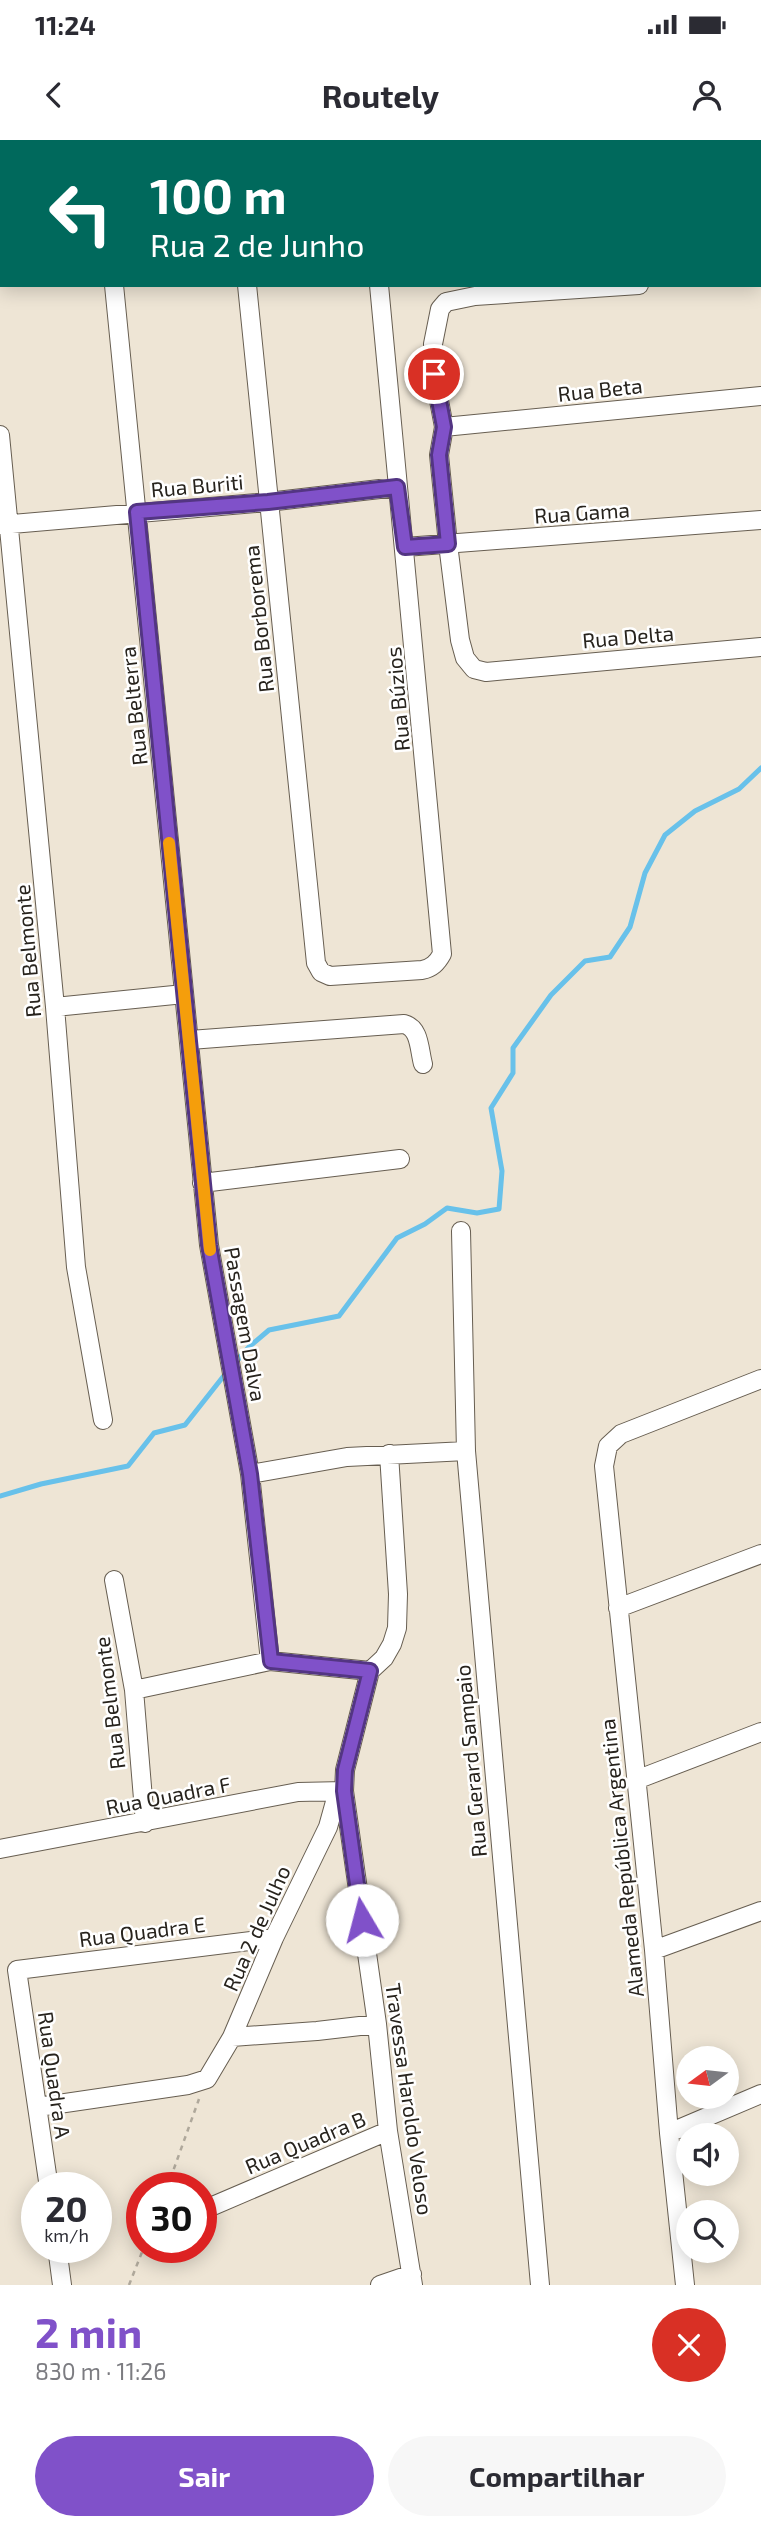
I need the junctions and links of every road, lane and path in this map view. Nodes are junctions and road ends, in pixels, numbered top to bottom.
1 (114, 287) edge
2 (247, 287) edge
3 (379, 287) edge
4 (609, 287) edge
5 (761, 396) edge
6 (444, 427) junction
7 (0, 435) edge
8 (397, 487) junction
9 (268, 502) junction
10 (137, 512) junction
11 (761, 520) edge
12 (4, 525) edge
13 (448, 544) junction
14 (405, 547) junction
15 (761, 647) edge
16 (315, 948) joint
17 (184, 994) junction
18 (55, 1007) junction
19 (190, 1040) junction
20 (423, 1064) dead end
21 (400, 1159) dead end
22 (202, 1183) junction
23 (461, 1231) dead end
24 (761, 1380) edge
25 (103, 1420) dead end
26 (466, 1451) junction
27 (389, 1454) junction
28 (250, 1474) junction
29 (761, 1554) edge
30 (114, 1580) dead end
31 (618, 1608) junction
32 (271, 1661) junction
33 (370, 1671) junction
34 (134, 1690) junction
35 (761, 1732) edge
36 (636, 1780) junction
37 (341, 1791) junction
38 (145, 1823) junction
39 (0, 1849) edge
40 (761, 1911) edge
41 (274, 1938) junction
42 (654, 1950) junction
43 (17, 1970) joint
44 (377, 2024) junction
45 (232, 2037) junction
46 (207, 2079) junction
47 (761, 2094) edge
48 (37, 2106) junction
49 (388, 2131) junction
50 (669, 2133) junction
51 (47, 2172) edge
52 (172, 2172) edge
53 (217, 2204) edge
54 (59, 2263) edge
55 (138, 2263) edge
56 (412, 2280) edge
57 (62, 2285) edge
58 (130, 2285) edge
59 (380, 2285) edge
60 (540, 2285) edge
61 (685, 2285) edge

1 - 10 street, Rua Belterra
2 - 9 street, Rua Borborema
3 - 8 street, Rua Búzios
4 - 6 street
5 - 6 street, Rua Beta
6 - 13 street
7 - 12 street, Rua Belmonte
8 - 9 street, Rua Buriti
8 - 14 street, Rua Búzios
9 - 10 street, Rua Buriti
9 - 16 street, Rua Borborema
10 - 12 street, Rua Buriti
10 - 17 street, Rua Belterra
11 - 13 street, Rua Gama
12 - 18 street, Rua Belmonte
13 - 14 street, Rua Gama
13 - 15 street, Rua Delta
14 - 16 street, Rua Búzios
17 - 18 street
17 - 19 street, Passagem Dalva
18 - 25 street, Rua Belmonte
19 - 20 street
19 - 22 street, Passagem Dalva
21 - 22 street
22 - 28 street, Passagem Dalva
23 - 26 street, Rua Gerard Sampaio
24 - 31 street, Alameda República Argentina
26 - 27 street
26 - 60 street, Rua Gerard Sampaio
27 - 28 street
27 - 33 street
28 - 32 street, Passagem Dalva
29 - 31 street
30 - 34 street, Rua Belmonte
31 - 36 street, Alameda República Argentina
32 - 33 street
32 - 34 street
33 - 37 street, Travessa Haroldo Veloso
34 - 38 street, Rua Belmonte
35 - 36 street
36 - 42 street, Alameda República Argentina
37 - 38 street, Rua Quadra F
37 - 41 street, Rua 2 de Julho
37 - 44 street, Travessa Haroldo Veloso
38 - 39 street, Rua Quadra F
40 - 42 street
41 - 43 street, Rua Quadra E
41 - 45 street, Rua 2 de Julho
42 - 50 street, Alameda República Argentina
43 - 48 street, Rua Quadra A
44 - 45 street
44 - 49 street, Travessa Haroldo Veloso
45 - 46 street, Rua 2 de Julho
46 - 48 street
46 - 52 path
47 - 50 street
48 - 51 street, Rua Quadra A
49 - 53 street, Rua Quadra B
49 - 56 street, Travessa Haroldo Veloso
50 - 61 street, Alameda República Argentina
54 - 57 street
55 - 58 path
56 - 59 street

